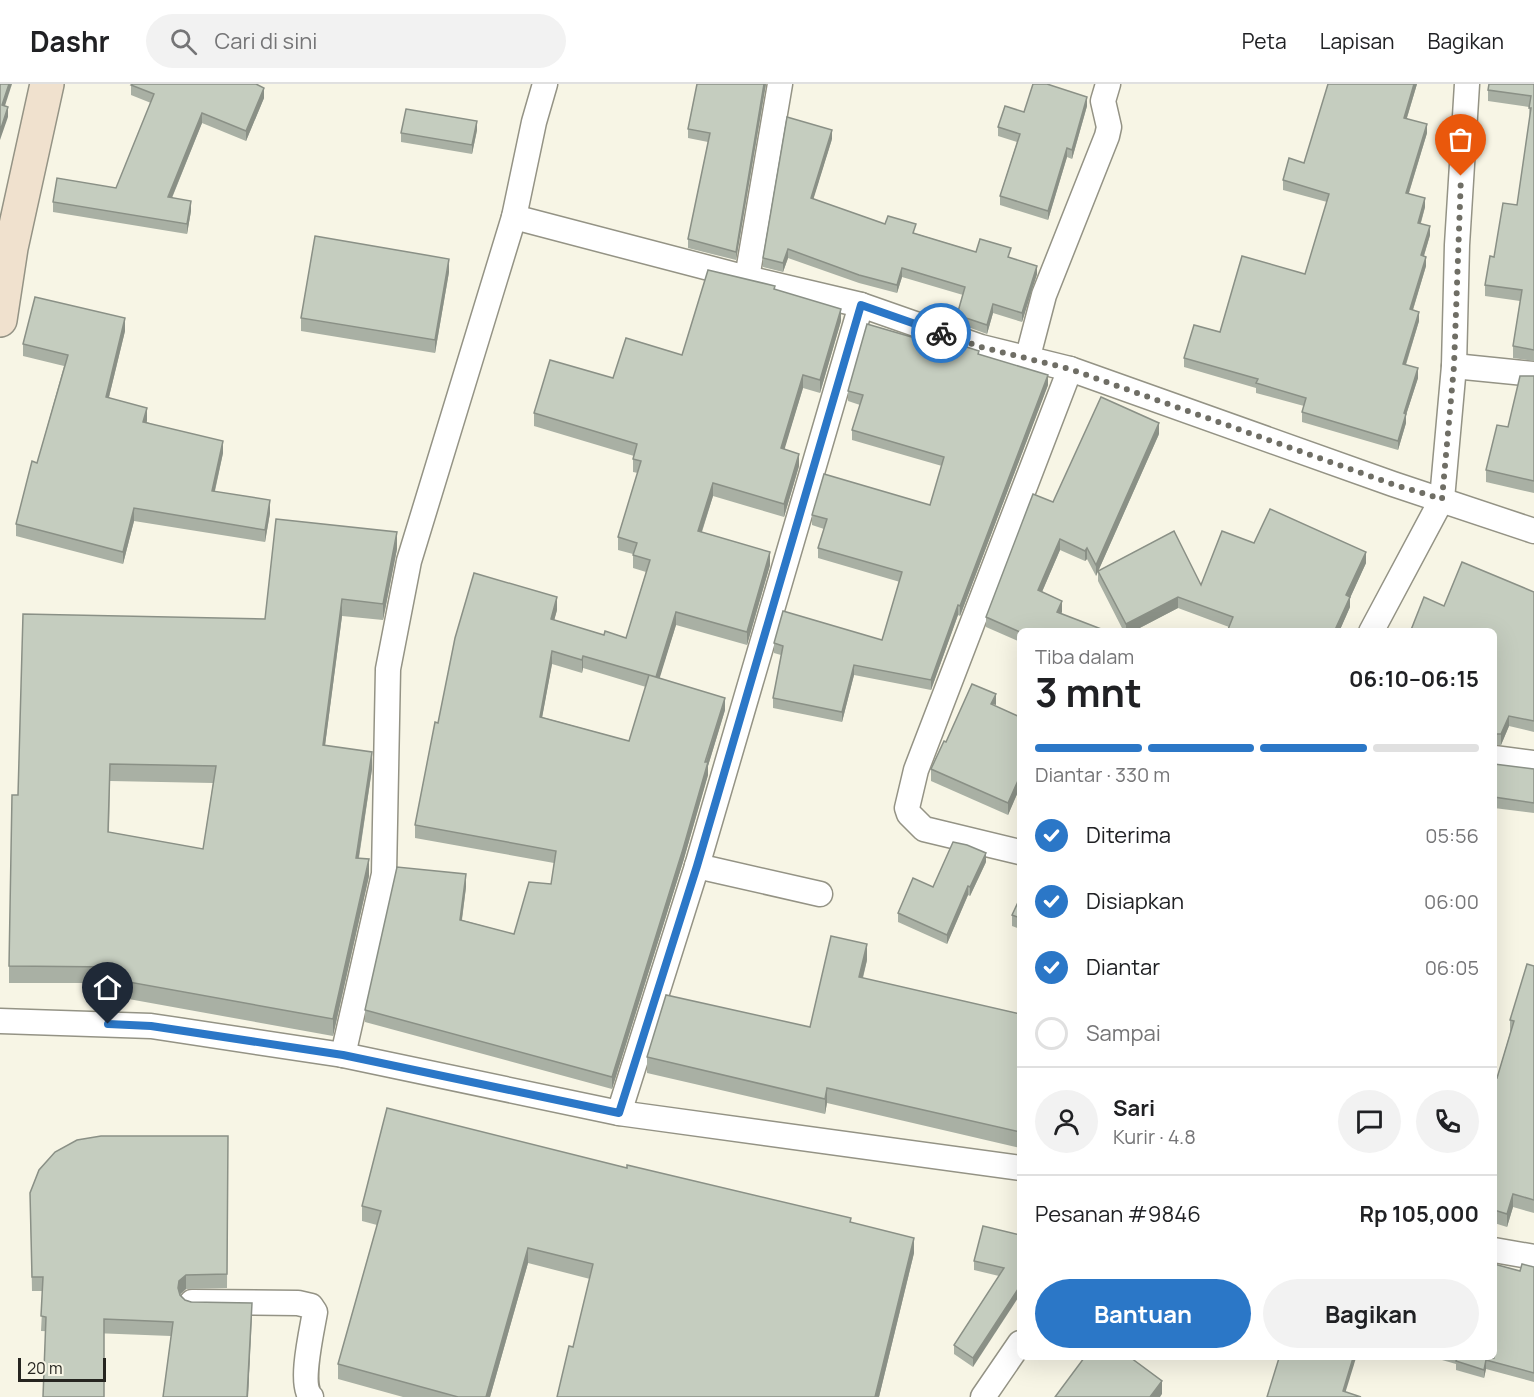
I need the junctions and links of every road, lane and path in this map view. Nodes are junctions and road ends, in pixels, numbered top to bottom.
1 (47, 84) edge
2 (545, 84) edge
3 (780, 84) edge
4 (1108, 84) edge
5 (1467, 84) edge
6 (514, 218) junction
7 (747, 278) junction
8 (861, 305) junction
9 (0, 320) edge
10 (1027, 360) junction
11 (1454, 366) junction
12 (1070, 369) junction
13 (1534, 374) edge
14 (1442, 499) junction
15 (1534, 531) edge
16 (1373, 628) edge
17 (1497, 758) edge
18 (1534, 763) edge
19 (1017, 851) edge
20 (697, 866) junction
21 (820, 894) dead end
22 (0, 1021) edge
23 (343, 1055) junction
24 (619, 1113) junction
25 (1017, 1168) edge
26 (1497, 1251) edge
27 (1534, 1257) edge
28 (192, 1302) edge
29 (1017, 1347) edge
30 (311, 1397) edge
31 (983, 1397) edge

1 - 9 street
2 - 6 street
3 - 7 street
4 - 10 street
5 - 11 street
6 - 7 street
6 - 23 street
7 - 8 street
8 - 10 street
8 - 20 street
10 - 12 street
11 - 13 street
11 - 14 street
12 - 14 street
12 - 19 street
14 - 15 street
14 - 16 street
17 - 18 street
20 - 21 street
20 - 24 street
22 - 23 street
23 - 24 street
24 - 25 street
26 - 27 street
28 - 30 street
29 - 31 street

